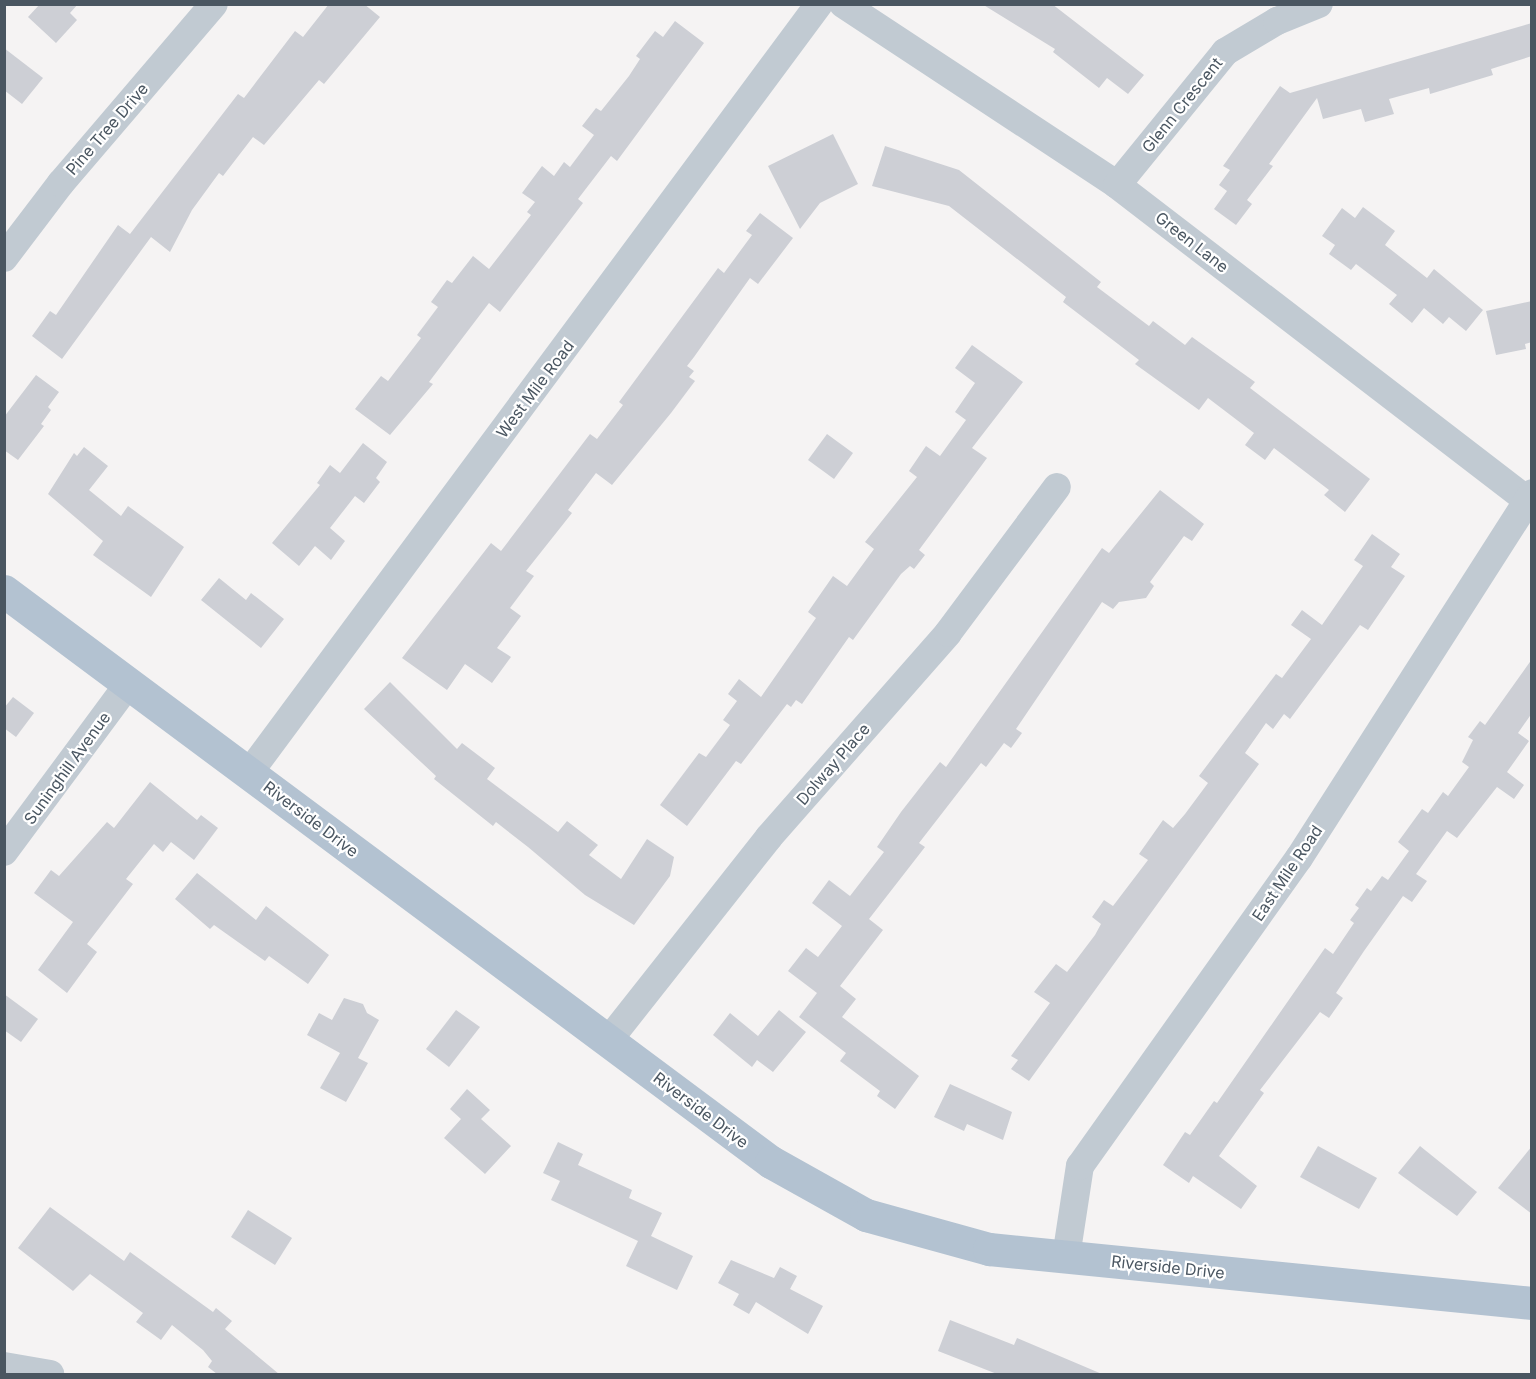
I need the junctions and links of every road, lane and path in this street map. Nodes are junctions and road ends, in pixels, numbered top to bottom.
1 (214, 4) edge
2 (819, 4) edge
3 (843, 4) edge
4 (1319, 4) edge
5 (1118, 185) junction
6 (4, 258) edge
7 (1057, 487) dead end
8 (1529, 497) edge
9 (4, 591) edge
10 (129, 683) junction
11 (249, 773) junction
12 (4, 852) edge
13 (608, 1041) junction
14 (1066, 1257) junction
15 (1532, 1303) edge
16 (4, 1366) edge
17 (50, 1374) edge

1 - 6 street, Pine Tree Drive
2 - 11 street, West Mile Road
3 - 5 street, Green Lane
4 - 5 street, Glenn Crescent
5 - 8 street, Green Lane
7 - 13 street, Dolway Place
8 - 14 street, East Mile Road
9 - 10 main road, Riverside Drive
10 - 11 main road, Riverside Drive
10 - 12 street, Suninghill Avenue
11 - 13 main road, Riverside Drive
13 - 14 main road, Riverside Drive
14 - 15 main road, Riverside Drive
16 - 17 street

